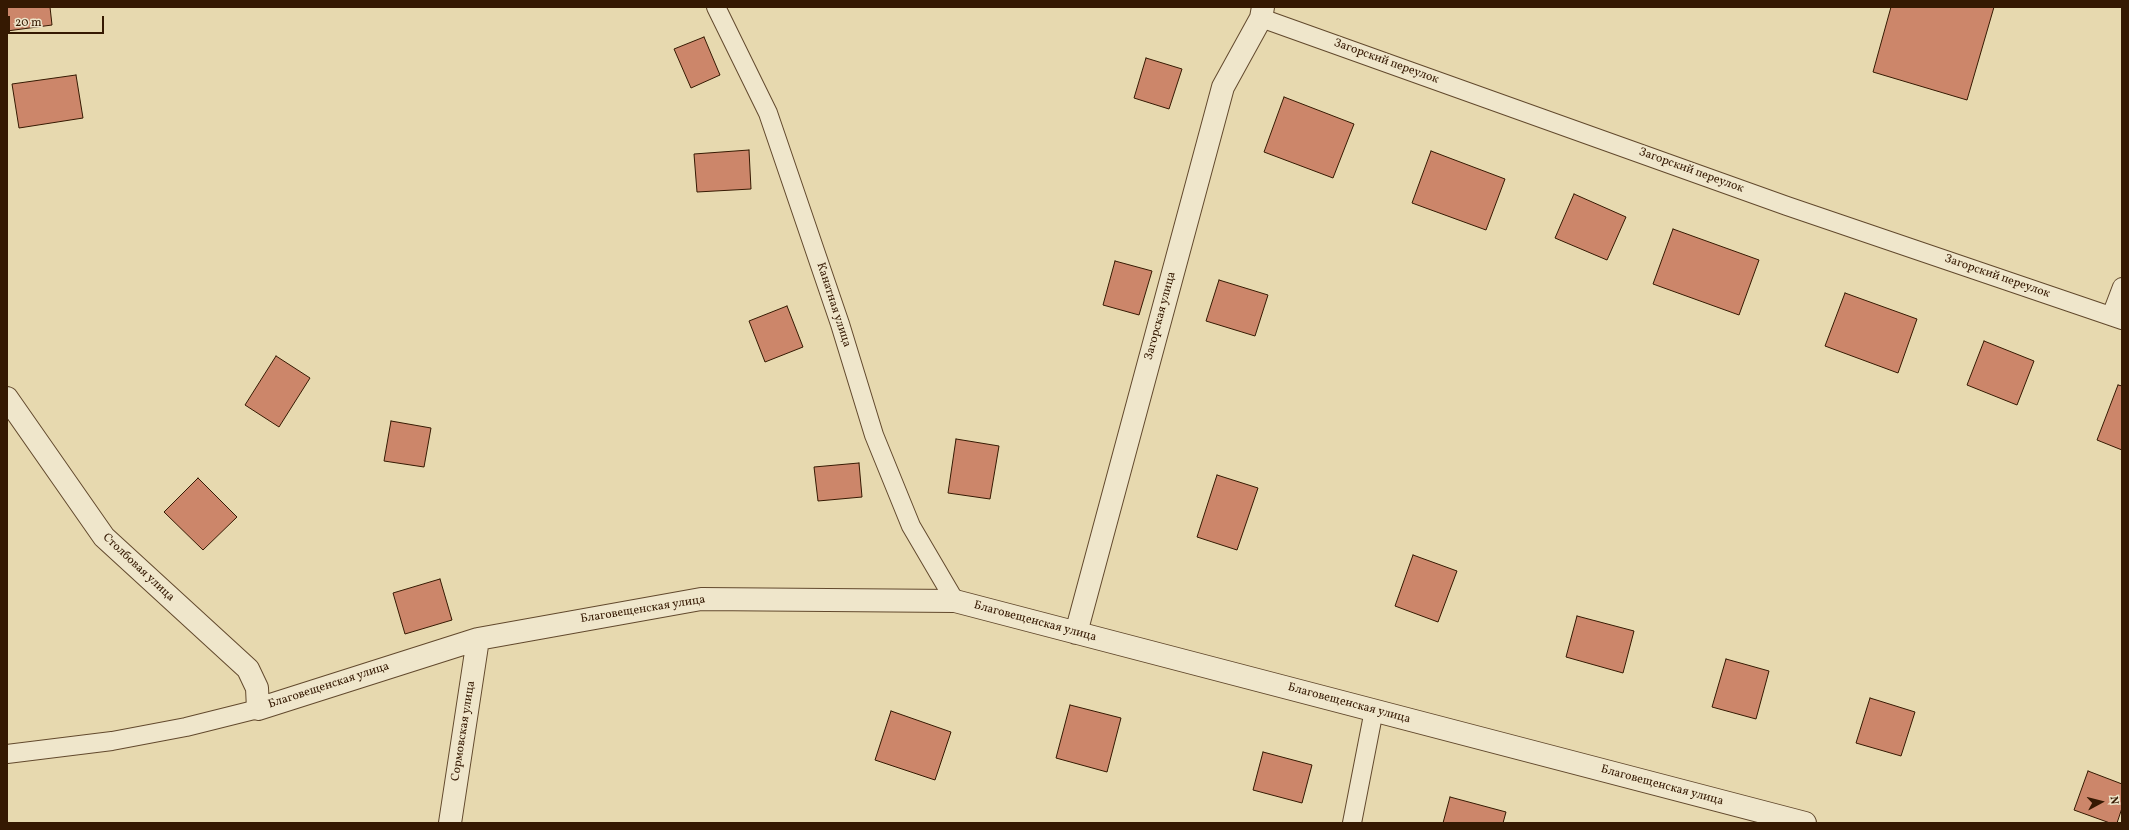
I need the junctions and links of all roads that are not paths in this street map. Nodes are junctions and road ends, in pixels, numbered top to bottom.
1 (716, 7) edge
2 (1262, 12) edge
3 (2122, 287) edge
4 (2117, 318) edge
5 (7, 398) edge
6 (955, 601) junction
7 (1076, 632) junction
8 (478, 639) junction
9 (258, 709) junction
10 (1374, 710) junction
11 (7, 754) edge
12 (450, 823) edge
13 (1352, 823) edge
14 (1805, 823) edge

1 - 6 lane, Канатная улица
2 - 4 lane, Загорский переулок
2 - 7 street, Загорская улица
3 - 4 lane
5 - 9 street, Столбовая улица
6 - 7 street, Благовещенская улица
6 - 8 street, Благовещенская улица
7 - 10 street, Благовещенская улица
8 - 9 street, Благовещенская улица
8 - 12 street, Сормовская улица
9 - 11 lane
10 - 13 lane
10 - 14 street, Благовещенская улица

